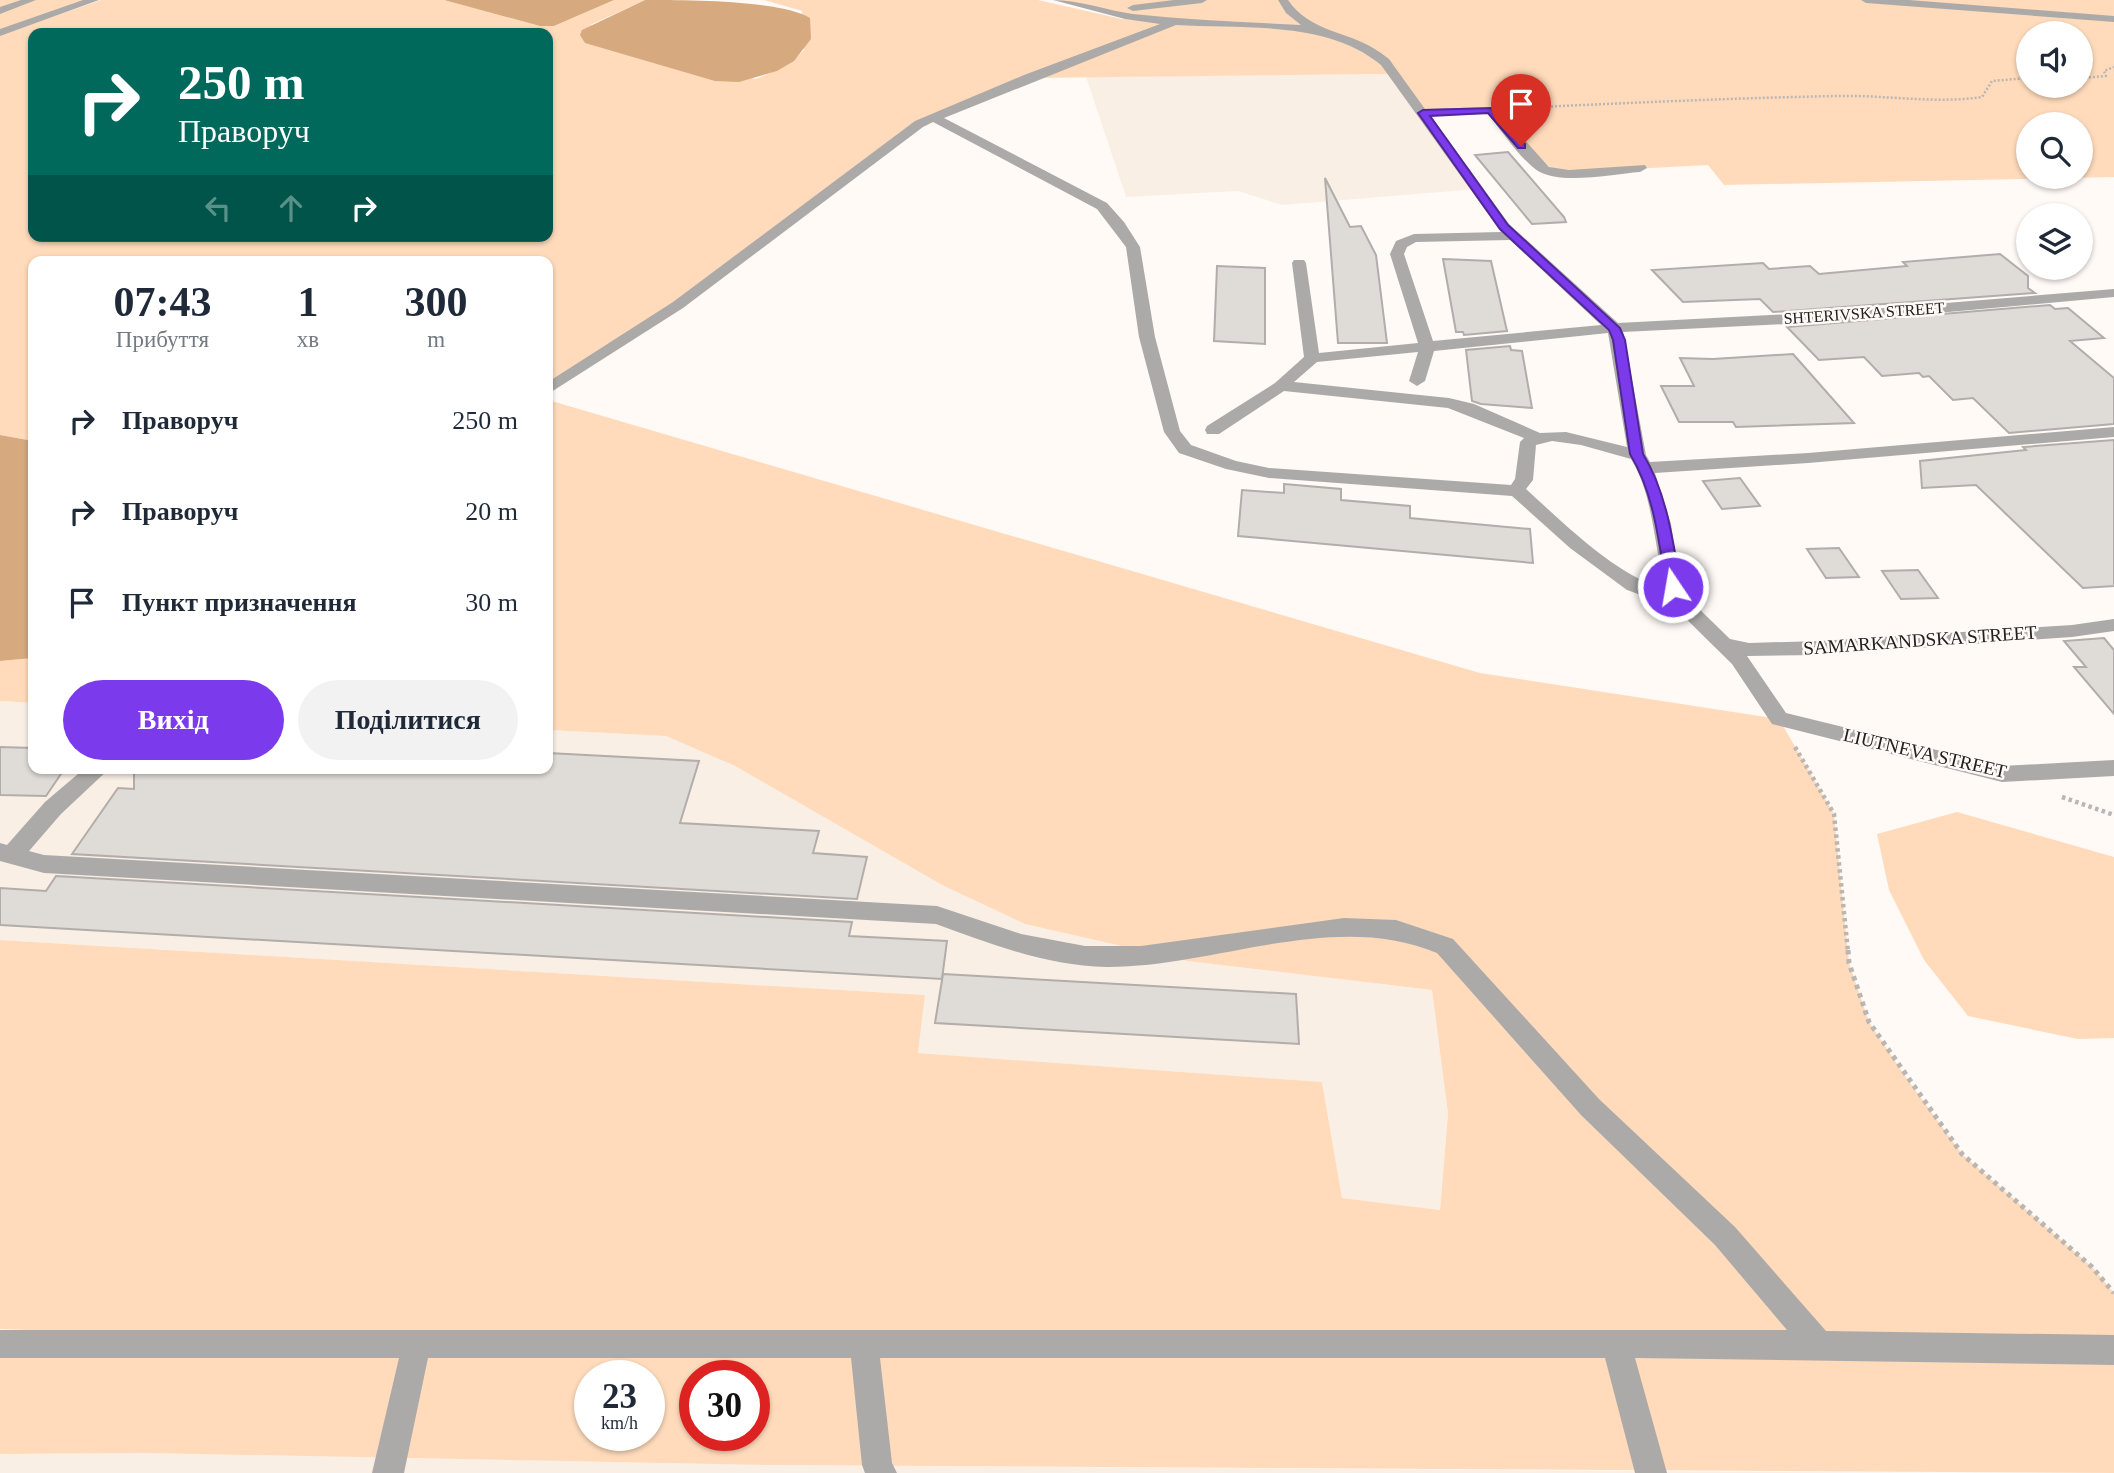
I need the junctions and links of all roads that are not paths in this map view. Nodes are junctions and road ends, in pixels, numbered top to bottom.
1 (31, 0) edge
2 (94, 0) edge
3 (1058, 0) edge
4 (1202, 0) edge
5 (1283, 0) edge
6 (1866, 0) edge
7 (1100, 10) junction
8 (0, 11) edge
9 (2114, 19) edge
10 (1175, 22) junction
11 (1319, 30) junction
12 (0, 33) edge
13 (1423, 113) junction
14 (934, 118) junction
15 (1640, 168) dead end
16 (1512, 236) junction
17 (1299, 263) dead end
18 (2114, 293) edge
19 (1614, 328) junction
20 (1427, 348) junction
21 (1312, 358) junction
22 (1418, 381) dead end
23 (553, 386) edge
24 (1281, 386) junction
25 (1213, 430) dead end
26 (2114, 432) edge
27 (1536, 437) junction
28 (1641, 461) junction
29 (1516, 490) junction
30 (1681, 603) junction
31 (2114, 625) edge
32 (1727, 645) junction
33 (2114, 768) edge
34 (92, 774) edge
35 (6, 854) edge
36 (1616, 1343) junction
37 (0, 1344) edge
38 (417, 1344) junction
39 (864, 1344) junction
40 (1818, 1344) junction
41 (2114, 1350) edge
42 (388, 1473) edge
43 (881, 1473) edge
44 (1651, 1473) edge

1 - 8 street
2 - 12 street
3 - 7 street
4 - 7 street
5 - 11 street
6 - 9 street
7 - 10 street
10 - 11 street
10 - 14 street
11 - 13 street
13 - 15 street
13 - 16 street
14 - 23 street
14 - 29 street
16 - 19 street
16 - 20 street
17 - 21 street
18 - 19 street, SHTERIVSKA STREET
19 - 20 street, SHTERIVSKA STREET
19 - 28 street
20 - 21 street, SHTERIVSKA STREET
20 - 22 street
21 - 24 street
24 - 25 street
24 - 27 street
26 - 28 street
27 - 28 street
27 - 29 street
28 - 30 street
29 - 30 street
30 - 32 street
31 - 32 street, SAMARKANDSKA STREET
32 - 33 street, LIUTNEVA STREET
34 - 35 street
35 - 40 street
36 - 39 street
36 - 40 street
36 - 44 street
37 - 38 street
38 - 39 street
38 - 42 street
39 - 43 street
40 - 41 street

